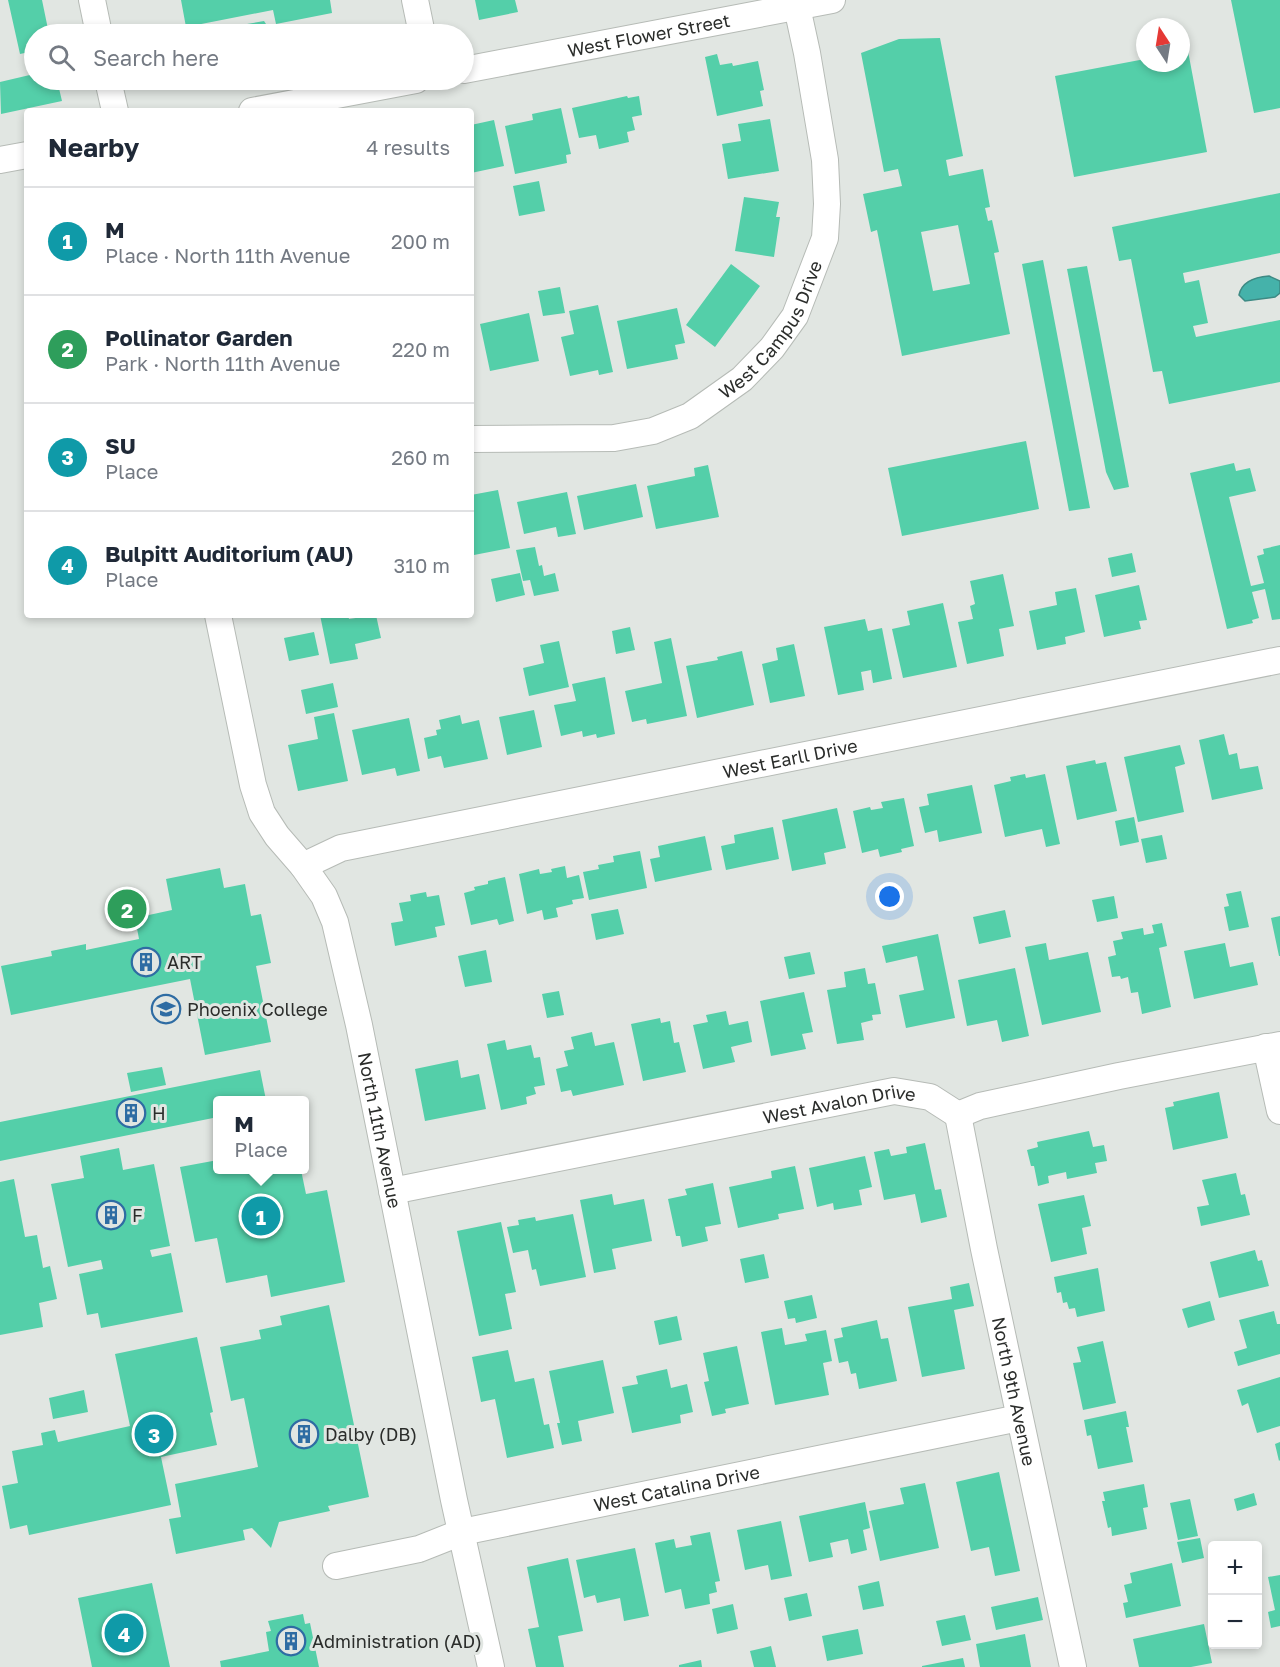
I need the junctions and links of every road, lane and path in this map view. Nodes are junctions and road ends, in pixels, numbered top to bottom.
1 (92, 0) edge
2 (415, 0) edge
3 (832, 0) edge
4 (797, 7) junction
5 (97, 24) edge
6 (420, 24) edge
7 (474, 68) edge
8 (110, 90) edge
9 (363, 90) edge
10 (114, 108) edge
11 (268, 108) edge
12 (24, 156) edge
13 (0, 160) edge
14 (474, 439) edge
15 (219, 618) edge
16 (1280, 660) edge
17 (303, 866) junction
18 (1273, 1046) edge
19 (1280, 1111) edge
20 (958, 1115) junction
21 (392, 1191) junction
22 (1019, 1418) junction
23 (462, 1532) junction
24 (336, 1566) dead end
25 (491, 1667) edge
26 (1073, 1667) edge

1 - 5 street
2 - 6 street
3 - 4 street, West Flower Street
4 - 7 street, West Flower Street
4 - 14 street, West Campus Drive
8 - 10 street
9 - 11 street
12 - 13 street
15 - 17 street, North 11th Avenue
16 - 17 street, West Earll Drive
17 - 21 street, North 11th Avenue
18 - 19 street
18 - 20 street
20 - 21 street, West Avalon Drive
20 - 22 street, North 9th Avenue
21 - 23 street, North 11th Avenue
22 - 23 street, West Catalina Drive
22 - 26 street, North 9th Avenue
23 - 24 street, West Catalina Drive
23 - 25 street, North 11th Avenue

